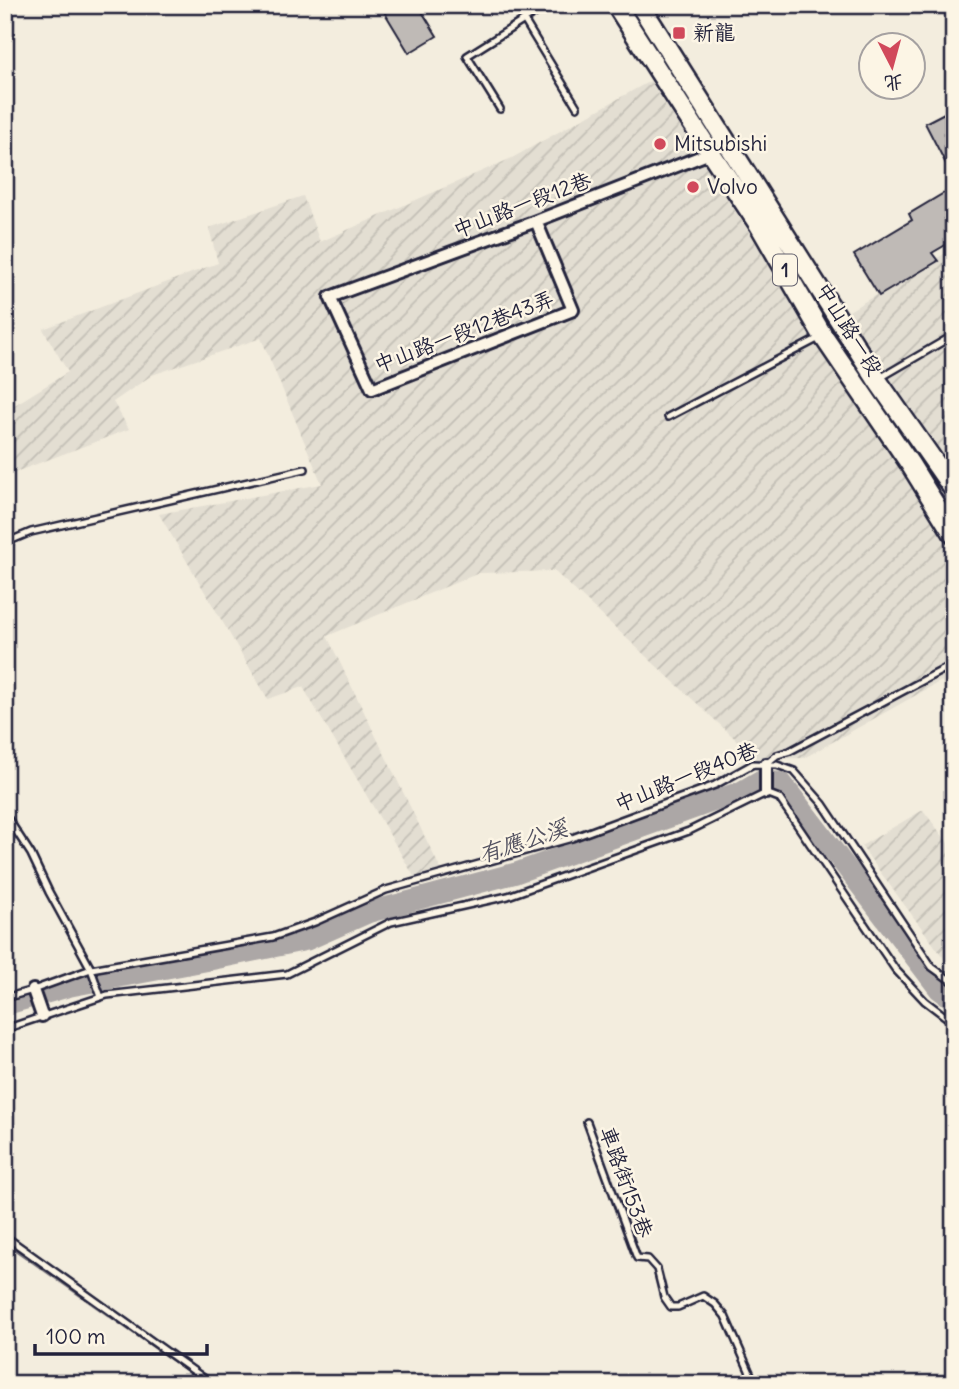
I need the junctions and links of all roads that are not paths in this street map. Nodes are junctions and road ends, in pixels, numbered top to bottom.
1 (548, 5) edge
2 (616, 5) edge
3 (640, 5) edge
4 (524, 20) junction
5 (577, 107) dead end
6 (500, 109) dead end
7 (719, 149) junction
8 (537, 221) junction
9 (330, 297) joint
10 (954, 335) edge
11 (823, 336) junction
12 (877, 380) junction
13 (668, 417) dead end
14 (928, 453) junction
15 (910, 464) junction
16 (306, 469) dead end
17 (954, 490) edge
18 (954, 534) edge
19 (5, 543) edge
20 (954, 664) edge
21 (766, 764) junction
22 (766, 793) junction
23 (5, 814) edge
24 (91, 969) junction
25 (954, 983) edge
26 (33, 990) junction
27 (101, 997) junction
28 (5, 998) edge
29 (42, 1016) junction
30 (954, 1023) edge
31 (5, 1029) edge
32 (587, 1122) dead end
33 (5, 1236) edge
34 (954, 1380) edge
35 (212, 1384) edge
36 (755, 1384) edge
37 (946, 1384) edge

1 - 4 lane
2 - 7 main road, 中山路一段 / 1
3 - 7 main road, 中山路一段 / 1
4 - 5 lane
4 - 6 lane
7 - 8 street, 中山路一段12巷
7 - 11 main road, 中山路一段 / 1
7 - 12 main road, 中山路一段 / 1
8 - 9 street, 中山路一段12巷
8 - 9 street, 中山路一段12巷43弄
10 - 12 lane
11 - 13 lane
11 - 15 main road, 中山路一段 / 1
12 - 14 main road, 中山路一段 / 1
14 - 15 main road
14 - 17 main road, 中山路一段 / 1
15 - 18 main road, 中山路一段 / 1
16 - 19 lane
20 - 21 lane, 中山路一段40巷
21 - 22 street
21 - 24 lane, 中山路一段40巷
21 - 25 lane
22 - 27 lane
22 - 30 lane
23 - 24 lane
24 - 26 lane, 中山路一段40巷
24 - 27 lane
26 - 28 lane, 中山路一段40巷
26 - 29 street
27 - 29 lane
29 - 31 lane
32 - 36 lane, 車路街153巷
33 - 35 lane
34 - 37 lane

